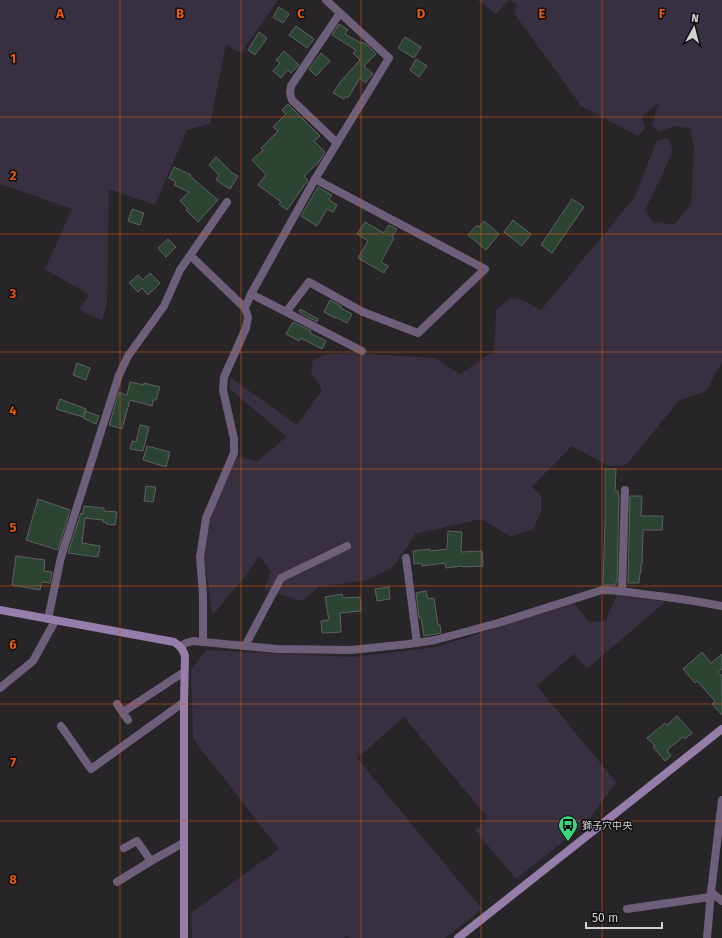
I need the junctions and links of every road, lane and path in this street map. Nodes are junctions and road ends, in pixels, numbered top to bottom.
1 (326, 0) edge
2 (340, 13) junction
3 (337, 143) junction
4 (315, 179) junction
5 (227, 202) dead end
6 (191, 256) junction
7 (251, 294) junction
8 (245, 308) junction
9 (286, 312) junction
10 (362, 351) dead end
11 (625, 490) dead end
12 (347, 546) dead end
13 (406, 558) dead end
14 (622, 591) junction
15 (722, 606) edge
16 (0, 610) edge
17 (52, 620) junction
18 (203, 642) junction
19 (417, 643) junction
20 (181, 646) junction
21 (245, 646) junction
22 (184, 672) junction
23 (0, 688) edge
24 (184, 702) junction
25 (117, 704) dead end
26 (123, 712) junction
27 (128, 720) dead end
28 (62, 726) dead end
29 (722, 730) edge
30 (722, 800) edge
31 (183, 843) junction
32 (124, 848) dead end
33 (151, 861) junction
34 (117, 882) dead end
35 (710, 894) junction
36 (722, 901) edge
37 (627, 909) dead end
38 (184, 938) edge
39 (458, 938) edge
40 (707, 938) edge

1 - 2 street
2 - 3 street
2 - 3 street
3 - 4 street
4 - 7 street
4 - 9 street
5 - 6 street
6 - 8 street
6 - 17 street
7 - 8 street
7 - 9 street
8 - 18 street
9 - 10 street
11 - 14 street
12 - 21 street
13 - 19 street
14 - 15 street
14 - 19 street
16 - 17 street
17 - 20 street
17 - 23 street
18 - 20 street
18 - 21 street
19 - 21 street
20 - 22 street
22 - 24 street
22 - 26 street
24 - 28 street
24 - 31 street
25 - 26 street
26 - 27 street
29 - 39 street
30 - 35 street
31 - 33 street
31 - 38 street
32 - 33 street
33 - 34 street
35 - 36 street
35 - 37 street
35 - 40 street

